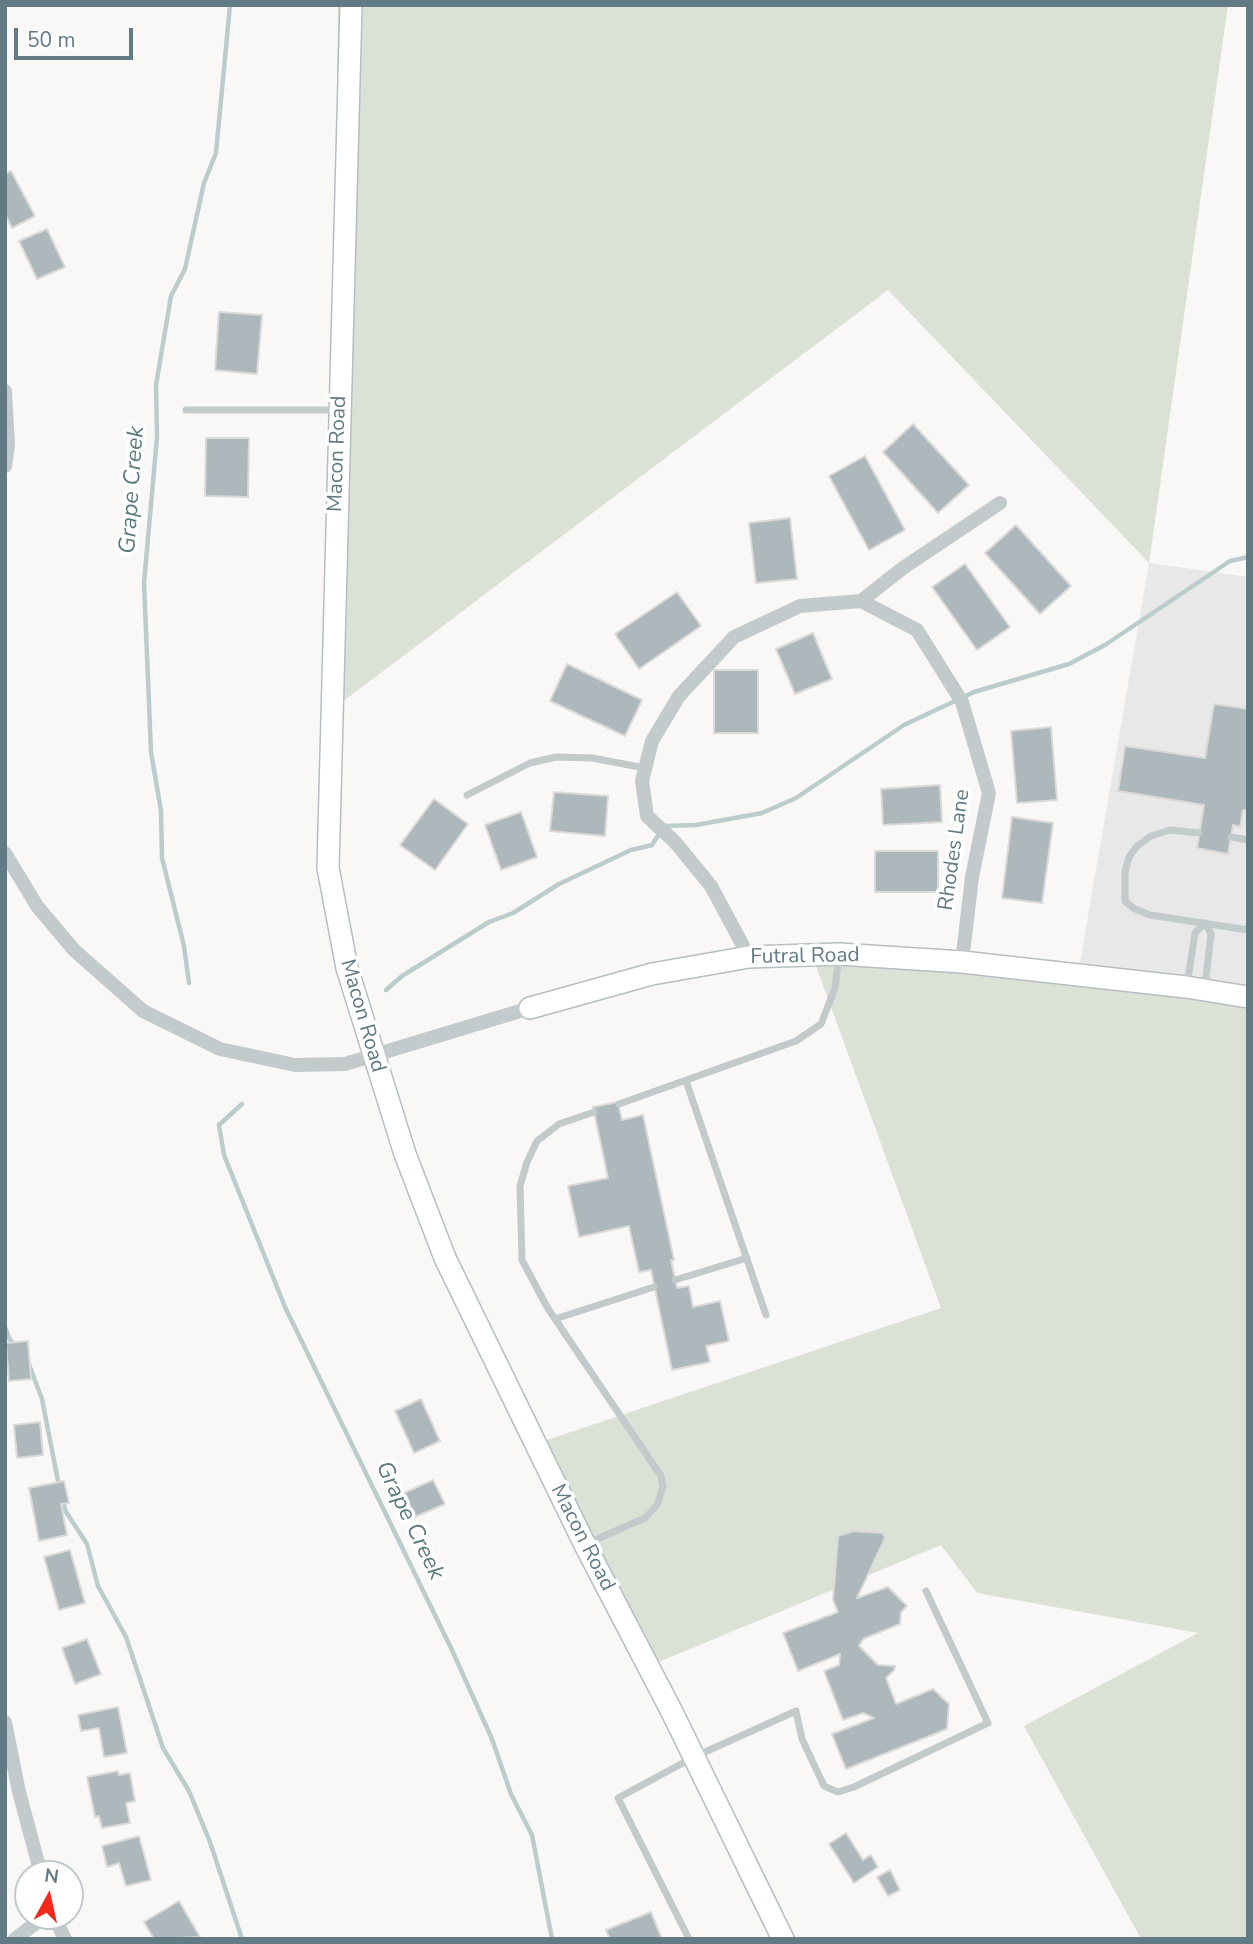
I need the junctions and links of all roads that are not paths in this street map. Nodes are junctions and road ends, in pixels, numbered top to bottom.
1 (351, 5) edge
2 (5, 391) edge
3 (186, 410) dead end
4 (340, 410) junction
5 (5, 466) edge
6 (1000, 503) dead end
7 (861, 601) junction
8 (645, 768) junction
9 (467, 795) dead end
10 (1199, 833) dead end
11 (1231, 837) dead end
12 (1248, 840) edge
13 (5, 853) edge
14 (1205, 923) junction
15 (1248, 930) edge
16 (839, 954) junction
17 (750, 957) junction
18 (962, 962) junction
19 (1195, 989) junction
20 (1248, 998) edge
21 (530, 1008) joint
22 (373, 1056) junction
23 (686, 1081) junction
24 (619, 1104) dead end
25 (594, 1112) dead end
26 (747, 1258) junction
27 (676, 1280) dead end
28 (654, 1287) dead end
29 (766, 1315) dead end
30 (555, 1319) junction
31 (584, 1545) junction
32 (926, 1591) dead end
33 (5, 1722) edge
34 (694, 1757) junction
35 (37, 1860) edge
36 (689, 1939) edge
37 (783, 1939) edge

1 - 4 main road, Macon Road
2 - 5 street
3 - 4 lane
4 - 22 main road, Macon Road
6 - 7 street
7 - 8 street
7 - 18 street, Rhodes Lane
8 - 9 lane
8 - 17 street
10 - 14 lane
11 - 12 lane
13 - 22 street, Futral Road
14 - 15 lane
14 - 19 lane
14 - 19 lane
16 - 17 main road, Futral Road
16 - 18 main road, Futral Road
16 - 23 lane
17 - 21 main road, Futral Road
18 - 19 main road, Futral Road
19 - 20 main road, Futral Road
21 - 22 street, Futral Road
22 - 31 main road, Macon Road
23 - 24 lane
23 - 26 lane
25 - 30 lane
26 - 27 lane
26 - 29 lane
28 - 30 lane
30 - 31 lane
31 - 34 main road, Macon Road
32 - 34 lane
33 - 35 street
34 - 36 lane
34 - 37 main road, Macon Road

